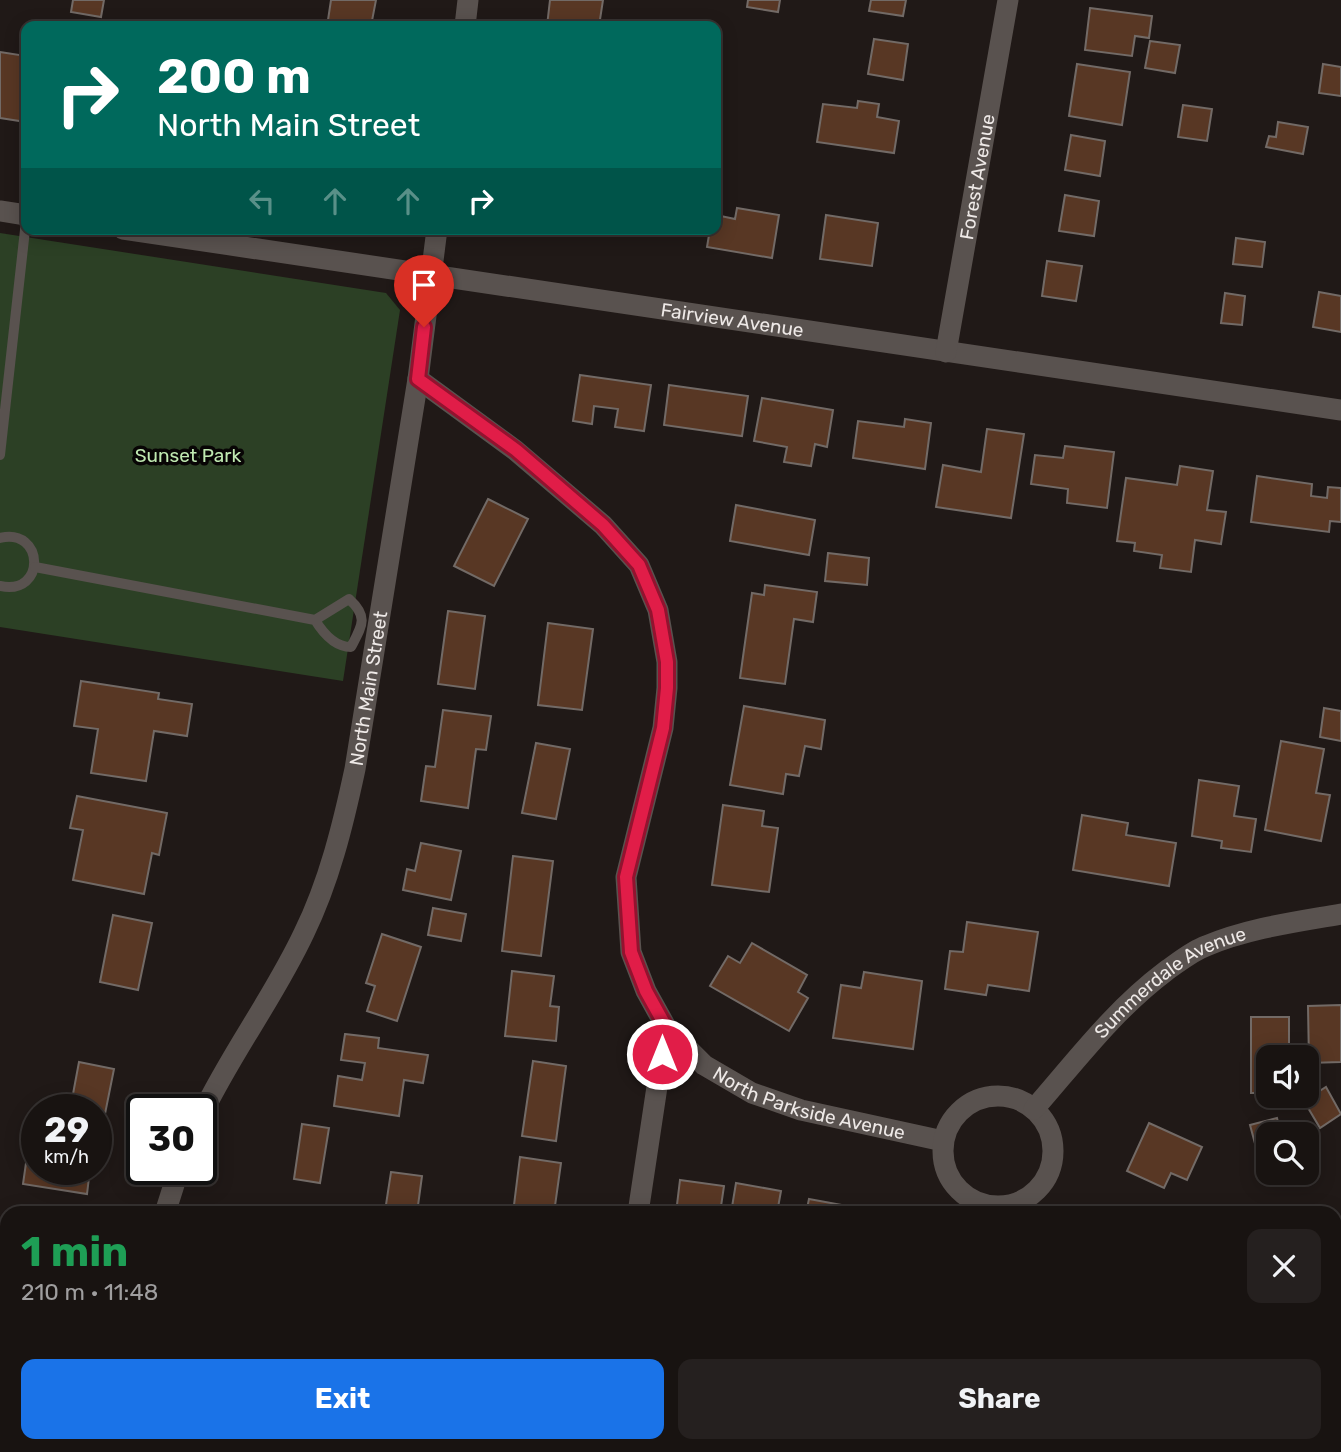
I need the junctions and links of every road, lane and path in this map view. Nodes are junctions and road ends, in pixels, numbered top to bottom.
1 (468, 0) edge
2 (1008, 0) edge
3 (465, 21) edge
4 (0, 211) edge
5 (21, 214) edge
6 (24, 235) edge
7 (162, 235) edge
8 (436, 235) edge
9 (430, 276) junction
10 (946, 352) junction
11 (418, 379) junction
12 (1341, 410) edge
13 (0, 454) edge
14 (0, 538) edge
15 (34, 567) junction
16 (0, 586) edge
17 (315, 620) junction
18 (370, 626) junction
19 (1341, 914) edge
20 (666, 1027) junction
21 (213, 1094) edge
22 (1034, 1110) junction
23 (943, 1140) junction
24 (174, 1185) edge
25 (166, 1206) edge
26 (639, 1206) edge
27 (988, 1206) edge
28 (1019, 1206) edge

1 - 3 street
2 - 10 street, Forest Avenue
4 - 5 street
6 - 13 lane
7 - 9 street, Fairview Avenue
8 - 9 street, North Main Street
9 - 10 street, Fairview Avenue
9 - 11 street, North Main Street
10 - 12 street, Fairview Avenue
11 - 18 street, North Main Street
11 - 20 street, North Parkside Avenue
14 - 15 lane
15 - 16 lane
15 - 17 lane
17 - 18 lane
17 - 18 lane
18 - 21 street, North Main Street
19 - 22 street, Summerdale Avenue
20 - 23 street, North Parkside Avenue
20 - 26 street
22 - 23 street
22 - 28 street
23 - 27 street
24 - 25 street

